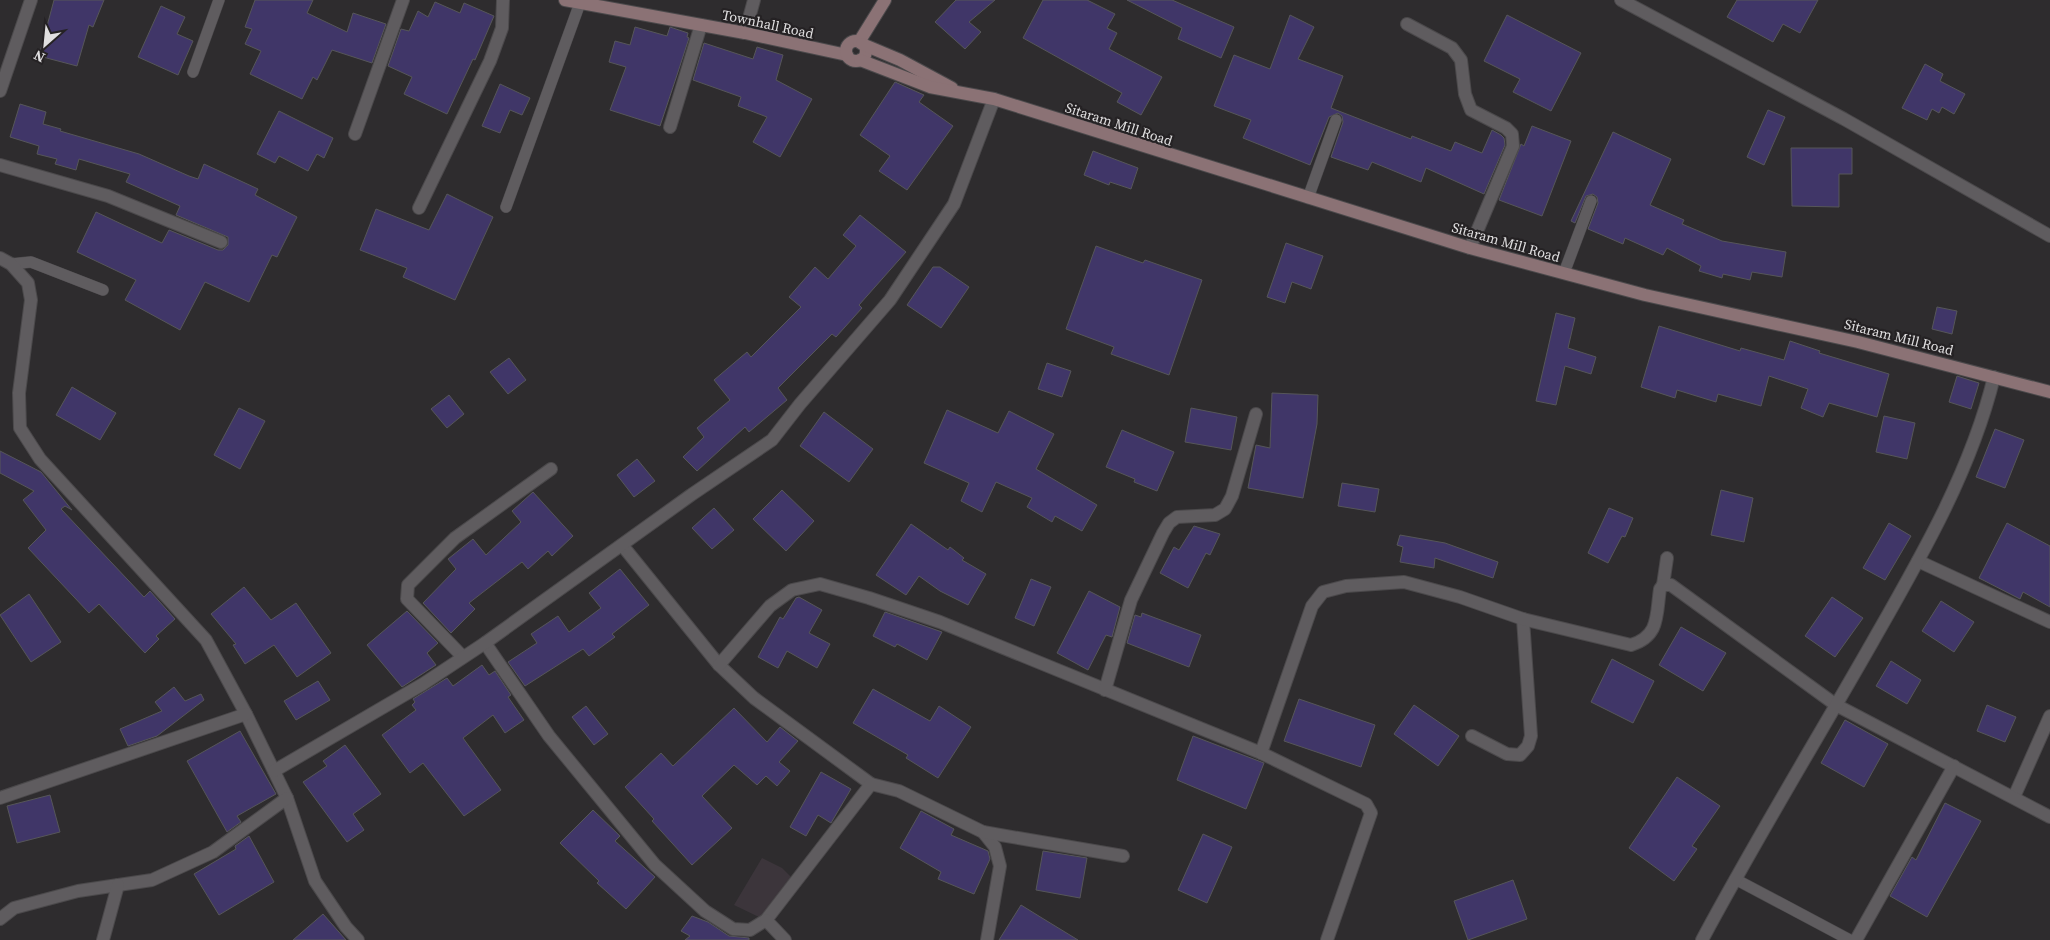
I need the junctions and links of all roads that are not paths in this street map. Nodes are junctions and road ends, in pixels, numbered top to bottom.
1 (31, 0) edge
2 (219, 0) edge
3 (403, 0) edge
4 (503, 0) edge
5 (565, 0) edge
6 (754, 0) edge
7 (885, 0) edge
8 (1621, 0) edge
9 (580, 3) junction
10 (613, 4) edge
11 (1407, 24) dead end
12 (701, 25) junction
13 (745, 33) junction
14 (861, 43) junction
15 (846, 55) junction
16 (860, 60) junction
17 (193, 72) dead end
18 (0, 91) edge
19 (961, 93) junction
20 (994, 99) junction
21 (1336, 120) dead end
22 (670, 127) dead end
23 (355, 134) dead end
24 (0, 165) edge
25 (1308, 198) junction
26 (1591, 201) dead end
27 (506, 207) dead end
28 (419, 208) dead end
29 (2050, 236) edge
30 (222, 242) dead end
31 (1470, 248) junction
32 (5, 261) edge
33 (1564, 273) junction
34 (103, 290) dead end
35 (1994, 377) junction
36 (2050, 392) edge
37 (1256, 414) dead end
38 (551, 469) dead end
39 (622, 545) junction
40 (1667, 558) dead end
41 (1918, 561) junction
42 (1663, 585) junction
43 (1523, 618) junction
44 (2050, 622) edge
45 (485, 643) junction
46 (463, 657) junction
47 (719, 665) junction
48 (1105, 690) junction
49 (1836, 705) junction
50 (246, 714) junction
51 (2050, 716) edge
52 (1472, 736) dead end
53 (1261, 753) junction
54 (1954, 766) junction
55 (274, 771) junction
56 (871, 784) junction
57 (0, 798) edge
58 (287, 798) junction
59 (2014, 798) junction
60 (2050, 817) edge
61 (983, 832) junction
62 (1123, 856) dead end
63 (1734, 879) junction
64 (118, 885) junction
65 (0, 919) edge
66 (766, 920) junction
67 (104, 940) edge
68 (358, 940) edge
69 (785, 940) edge
70 (987, 940) edge
71 (1327, 940) edge
72 (1702, 940) edge
73 (1850, 940) edge
74 (1856, 940) edge

1 - 18 street
2 - 17 lane
3 - 23 street
4 - 28 street
5 - 9 main road, Townhall Road
6 - 13 street
7 - 14 main road
8 - 29 street
9 - 10 main road, Townhall Road
9 - 27 lane
10 - 12 main road, Townhall Road
11 - 31 street
12 - 13 main road, Townhall Road
12 - 22 street
13 - 15 main road, Townhall Road
14 - 15 main road
14 - 16 main road
14 - 19 main road
15 - 16 main road
16 - 19 main road, Sitaram Mill Road
19 - 20 main road, Sitaram Mill Road
20 - 25 main road, Sitaram Mill Road
20 - 39 street
21 - 25 lane
24 - 30 street
25 - 31 main road, Sitaram Mill Road
26 - 33 lane
31 - 33 main road, Sitaram Mill Road
32 - 34 lane
32 - 50 street
33 - 35 main road, Sitaram Mill Road
35 - 36 main road, Sitaram Mill Road
35 - 41 street
37 - 48 street
38 - 46 street
39 - 45 street
39 - 47 street
40 - 42 street
41 - 44 street
41 - 49 street
42 - 43 street
42 - 49 street
43 - 52 street
43 - 53 street
45 - 46 street
45 - 66 street
46 - 55 street
47 - 48 street
47 - 56 street
48 - 53 street
49 - 54 street
49 - 63 street
50 - 55 street
50 - 57 street
51 - 59 street
53 - 71 street
54 - 59 street
54 - 74 street
55 - 58 street
56 - 61 street
56 - 66 street
58 - 64 street
58 - 68 street
59 - 60 street
61 - 62 street
61 - 70 street
63 - 72 street
63 - 73 lane
64 - 65 street
64 - 67 street
66 - 69 street

